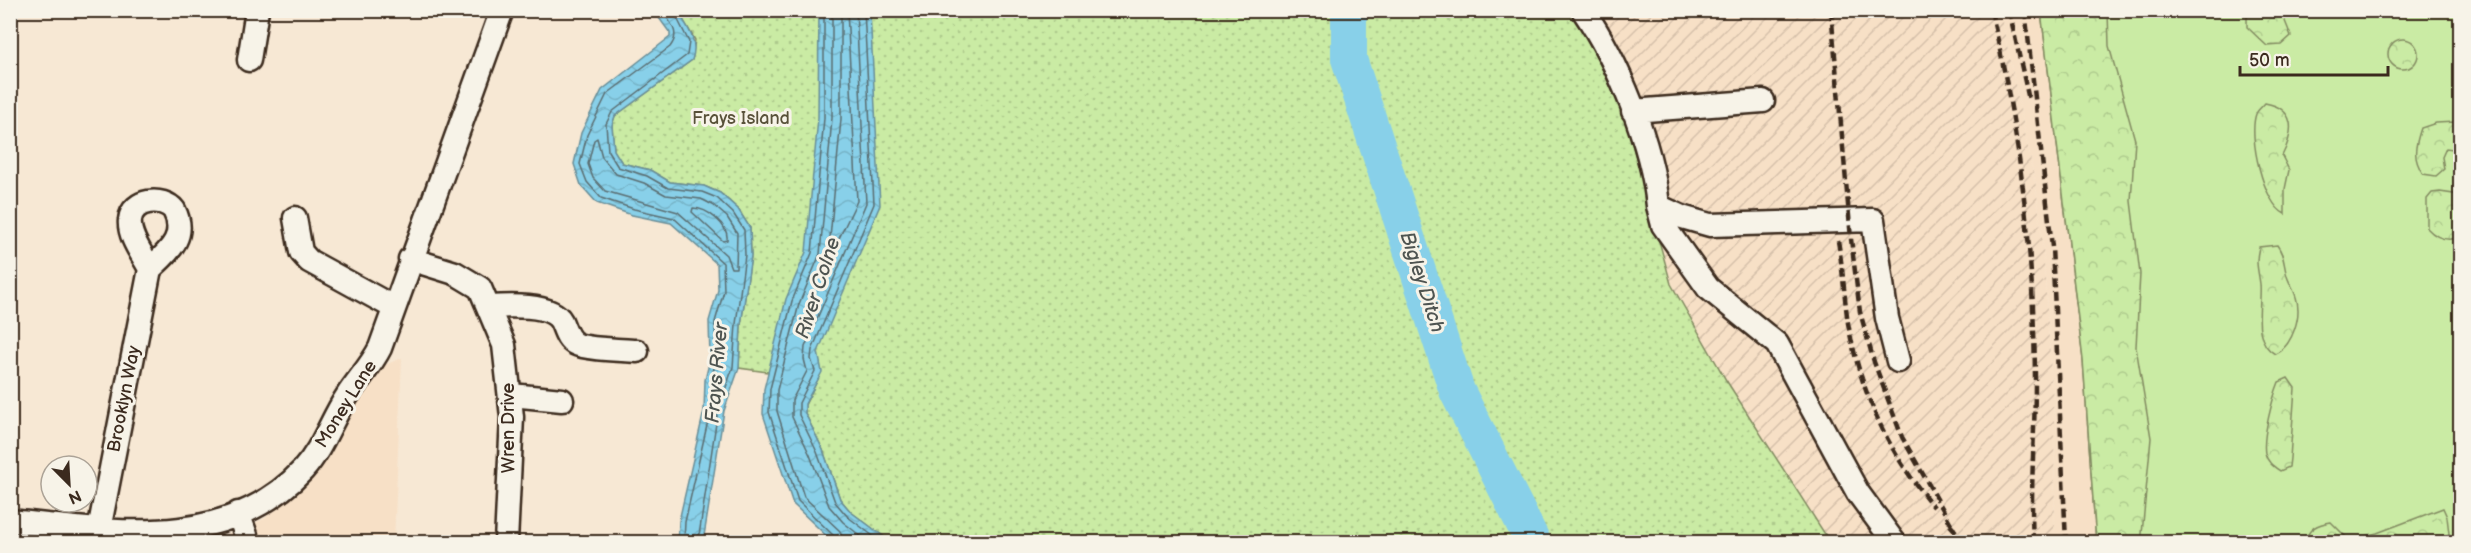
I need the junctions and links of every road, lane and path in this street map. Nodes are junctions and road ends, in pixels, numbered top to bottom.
1 (257, 10) edge
2 (502, 10) edge
3 (1583, 10) edge
4 (249, 60) dead end
5 (1763, 100) dead end
6 (1633, 111) junction
7 (1659, 206) junction
8 (295, 218) dead end
9 (410, 259) junction
10 (150, 268) dead end
11 (393, 307) junction
12 (489, 307) junction
13 (637, 351) dead end
14 (1899, 361) dead end
15 (511, 395) junction
16 (562, 400) dead end
17 (238, 513) junction
18 (10, 521) edge
19 (99, 530) junction
20 (129, 538) edge
21 (245, 543) edge
22 (506, 543) edge
23 (1894, 543) edge

1 - 4 street
2 - 9 street, Money Lane
3 - 6 street
5 - 6 street
6 - 7 street
7 - 14 street
7 - 23 street
8 - 11 street
9 - 11 street, Money Lane
9 - 12 street, Wren Drive
10 - 19 street, Brooklyn Way
11 - 17 street, Money Lane
12 - 13 street
12 - 15 street, Wren Drive
15 - 16 street
15 - 22 street, Wren Drive
17 - 20 street, Money Lane
17 - 21 street
18 - 19 street, Money Lane
19 - 20 street, Money Lane

